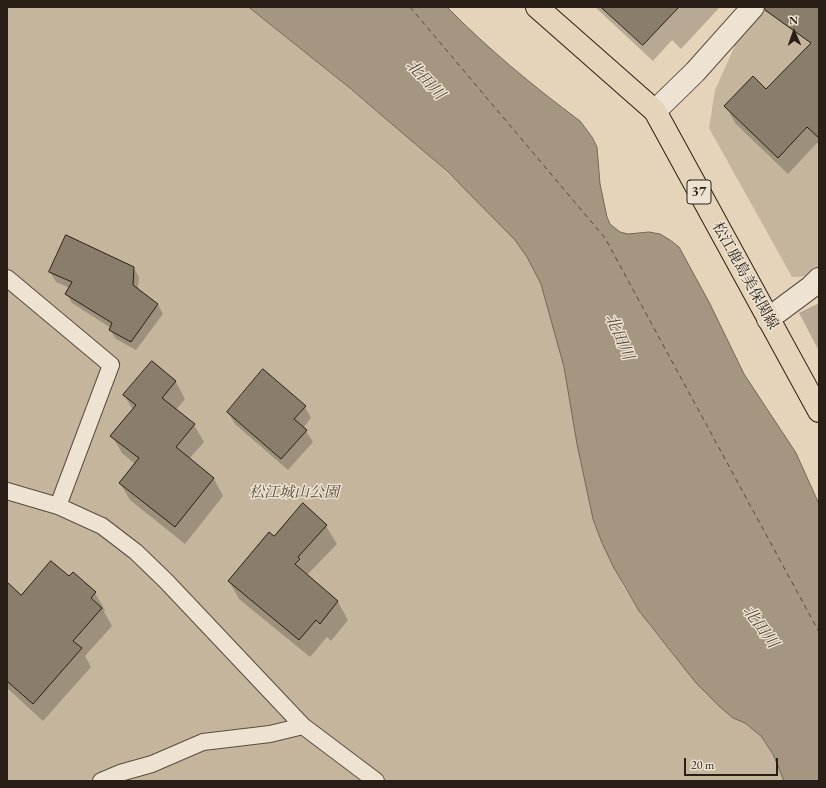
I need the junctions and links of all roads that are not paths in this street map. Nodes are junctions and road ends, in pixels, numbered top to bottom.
1 (537, 7) edge
2 (752, 7) edge
3 (656, 111) junction
4 (7, 278) edge
5 (819, 279) edge
6 (768, 319) junction
7 (819, 411) edge
8 (7, 491) edge
9 (58, 506) junction
10 (303, 726) junction
11 (101, 781) edge
12 (376, 781) edge

1 - 3 main road, 松江鹿島美保関線 / 37
2 - 3 street
3 - 6 main road, 松江鹿島美保関線 / 37
4 - 9 lane
5 - 6 street
6 - 7 main road, 松江鹿島美保関線 / 37
8 - 9 lane
9 - 10 lane
10 - 11 lane
10 - 12 lane

